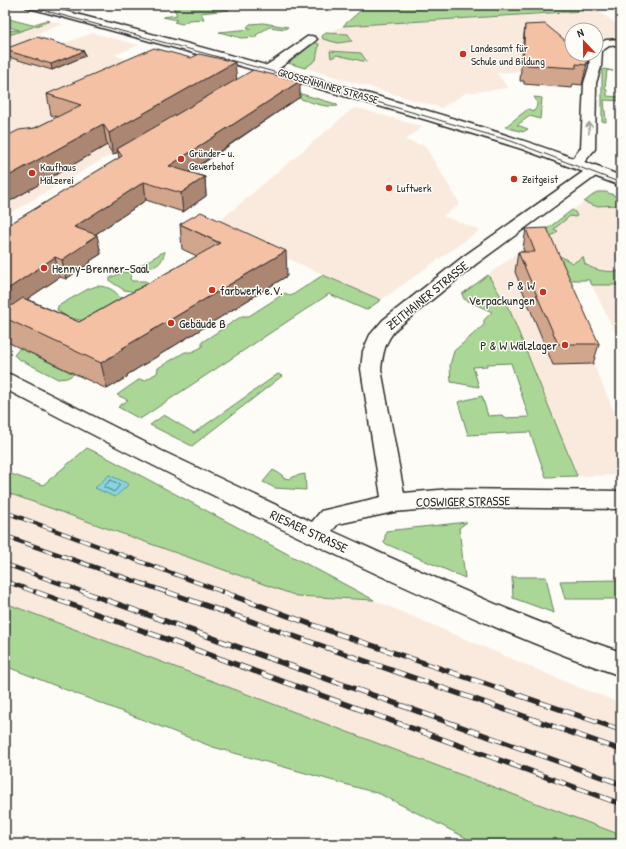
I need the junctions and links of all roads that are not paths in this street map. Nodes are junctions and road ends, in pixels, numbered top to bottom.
1 (30, 5) edge
2 (311, 39) dead end
3 (621, 42) edge
4 (604, 45) edge
5 (596, 62) edge
6 (269, 69) junction
7 (236, 89) edge
8 (576, 163) junction
9 (595, 170) junction
10 (621, 181) edge
11 (5, 380) edge
12 (621, 500) edge
13 (394, 503) junction
14 (315, 535) junction
15 (621, 664) edge

1 - 6 street, GROSSENHAINER STRASSE
2 - 6 street
3 - 4 street
8 -> 5 street
6 - 7 street
6 - 8 street, GROSSENHAINER STRASSE
8 - 9 street, GROSSENHAINER STRASSE
9 - 10 street, GROSSENHAINER STRASSE
9 - 13 street, ZEITHAINER STRASSE
11 - 14 street, RIESAER STRASSE
12 - 13 street, COSWIGER STRASSE
13 - 14 street, COSWIGER STRASSE
14 - 15 street, RIESAER STRASSE

